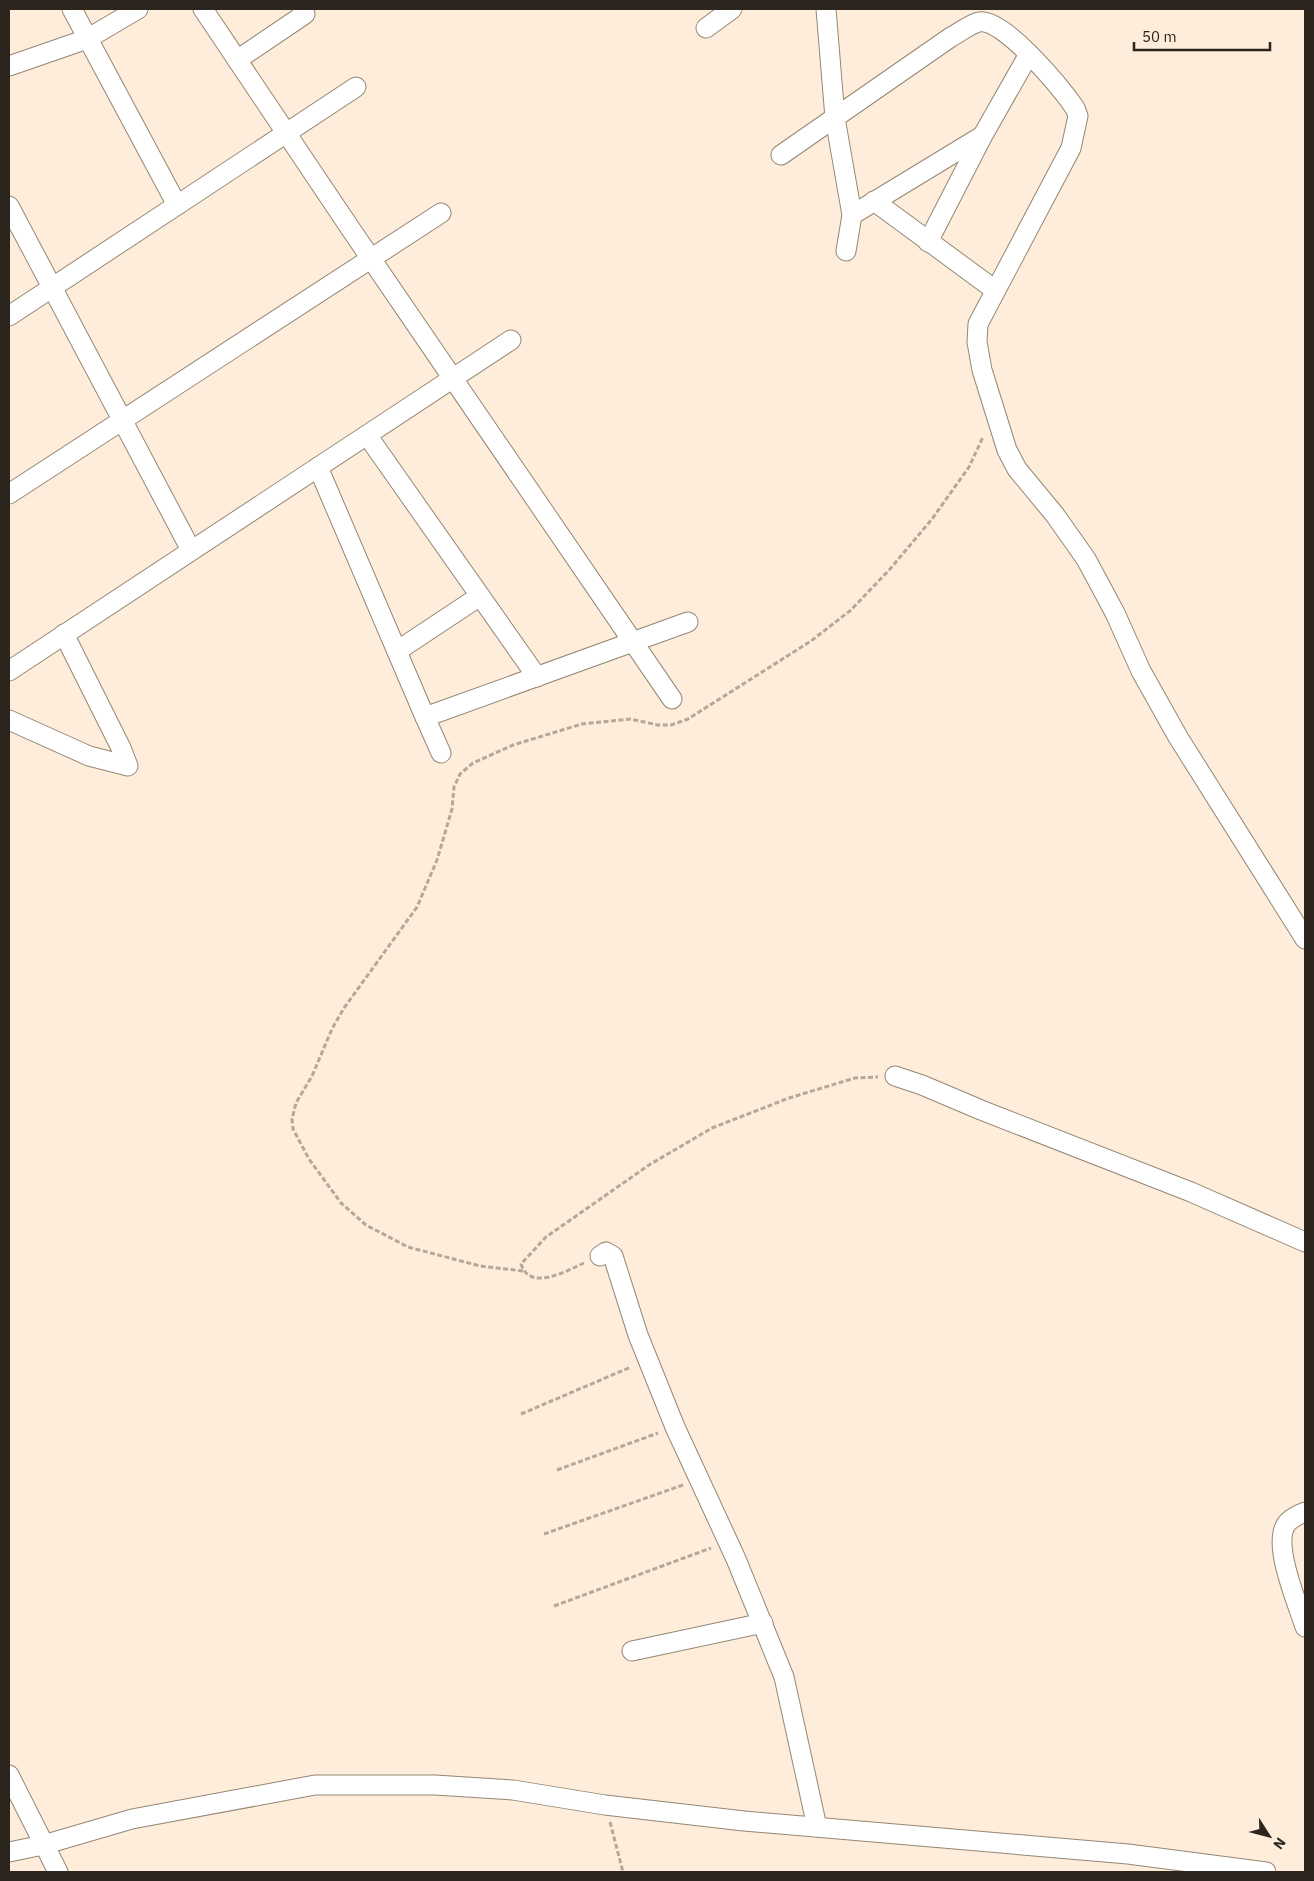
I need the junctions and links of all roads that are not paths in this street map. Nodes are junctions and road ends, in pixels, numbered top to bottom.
1 (72, 9) edge
2 (138, 9) edge
3 (203, 9) edge
4 (302, 9) edge
5 (732, 9) edge
6 (826, 9) edge
7 (706, 28) dead end
8 (88, 39) junction
9 (1029, 54) junction
10 (237, 60) junction
11 (9, 66) edge
12 (356, 87) dead end
13 (835, 118) junction
14 (286, 133) junction
15 (983, 136) junction
16 (781, 156) dead end
17 (874, 201) junction
18 (177, 205) junction
19 (9, 206) edge
20 (441, 213) dead end
21 (852, 215) junction
22 (928, 242) junction
23 (846, 251) dead end
24 (371, 258) junction
25 (52, 287) junction
26 (994, 290) junction
27 (9, 316) edge
28 (511, 340) dead end
29 (453, 378) junction
30 (123, 420) junction
31 (367, 435) junction
32 (318, 467) junction
33 (9, 494) edge
34 (191, 550) junction
35 (480, 596) junction
36 (688, 622) dead end
37 (64, 634) junction
38 (634, 642) junction
39 (397, 651) junction
40 (9, 671) edge
41 (537, 677) junction
42 (672, 699) dead end
43 (425, 717) junction
44 (9, 720) edge
45 (441, 753) dead end
46 (1305, 939) edge
47 (896, 1076) road end
48 (1305, 1242) edge
49 (600, 1256) road end
50 (1305, 1512) edge
51 (762, 1623) junction
52 (1305, 1627) edge
53 (632, 1651) dead end
54 (9, 1775) edge
55 (817, 1827) junction
56 (43, 1845) junction
57 (9, 1852) edge
58 (58, 1872) edge
59 (1266, 1872) edge

1 - 8 street
2 - 8 street
3 - 10 street
4 - 10 street
5 - 7 street
6 - 13 street
8 - 11 street
8 - 18 street
9 - 13 street
9 - 15 street
9 - 26 street
10 - 14 street
12 - 14 street
13 - 16 street
13 - 21 street
14 - 18 street
14 - 24 street
15 - 17 street
15 - 22 street
17 - 21 street
17 - 22 street
18 - 25 street
19 - 25 street
20 - 24 street
21 - 23 street
22 - 26 street
24 - 29 street
24 - 30 street
25 - 27 street
25 - 30 street
26 - 46 street
28 - 29 street
29 - 31 street
29 - 38 street
30 - 33 street
30 - 34 street
31 - 32 street
31 - 35 street
32 - 34 street
32 - 39 street
34 - 37 street
35 - 39 street
35 - 41 street
36 - 38 street
37 - 40 street
37 - 44 street
38 - 41 street
38 - 42 street
39 - 43 street
41 - 43 street
43 - 45 street
47 - 48 street
49 - 51 street
50 - 52 street
51 - 53 street
51 - 55 street
54 - 56 street
55 - 56 street
55 - 59 street
56 - 57 street
56 - 58 street

